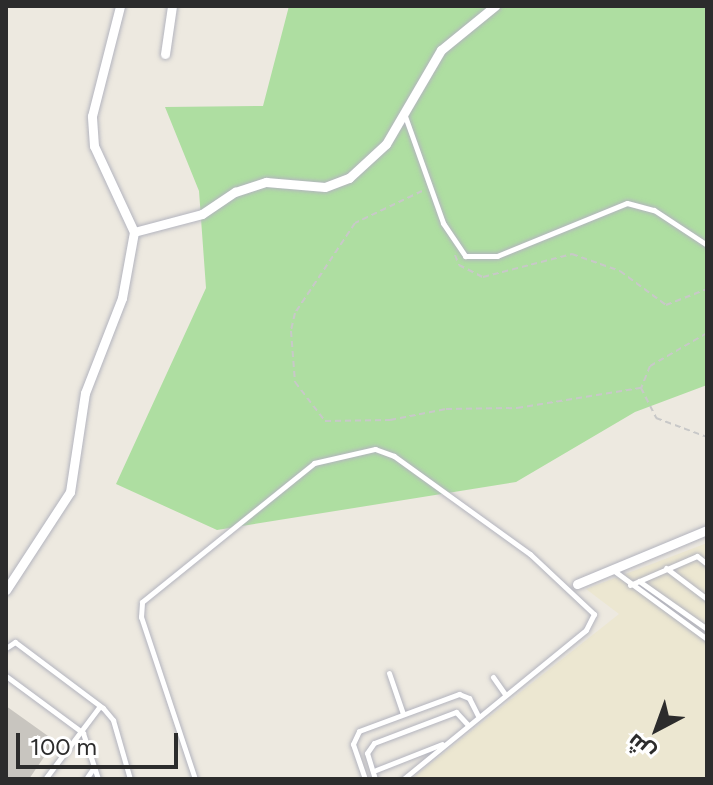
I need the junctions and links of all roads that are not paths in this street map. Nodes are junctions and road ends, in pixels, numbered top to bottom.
1 (120, 6) edge
2 (172, 6) edge
3 (495, 6) edge
4 (165, 54) dead end
5 (403, 111) junction
6 (134, 232) junction
7 (707, 245) edge
8 (707, 530) edge
9 (707, 564) edge
10 (665, 568) junction
11 (612, 570) junction
12 (639, 580) junction
13 (630, 585) junction
14 (574, 586) junction
15 (6, 590) edge
16 (707, 599) edge
17 (707, 628) edge
18 (699, 633) junction
19 (707, 639) edge
20 (6, 648) edge
21 (389, 673) dead end
22 (6, 676) edge
23 (493, 677) dead end
24 (505, 694) junction
25 (100, 706) junction
26 (403, 714) junction
27 (478, 716) junction
28 (467, 724) junction
29 (79, 730) junction
30 (446, 743) junction
31 (367, 757) junction
32 (359, 760) junction
33 (94, 767) junction
34 (376, 770) junction
35 (45, 779) edge
36 (86, 779) edge
37 (98, 779) edge
38 (130, 779) edge
39 (195, 779) edge
40 (365, 779) edge
41 (375, 779) edge
42 (403, 779) edge

1 - 6 street
2 - 4 street
3 - 5 street
5 - 6 street
5 - 7 lane
6 - 15 street
8 - 11 street
9 - 10 lane
10 - 12 lane
10 - 16 lane
11 - 13 lane
11 - 14 street
12 - 13 lane
12 - 17 lane
13 - 18 lane
14 - 24 lane
14 - 39 lane
17 - 18 lane
18 - 19 lane
20 - 25 lane
21 - 26 lane
22 - 29 lane
23 - 24 lane
24 - 27 lane
25 - 29 lane
25 - 38 lane
26 - 27 lane
26 - 32 lane
27 - 28 lane
28 - 30 lane
28 - 31 lane
29 - 33 lane
29 - 35 lane
30 - 34 lane
30 - 42 lane
31 - 32 lane
31 - 34 lane
32 - 40 lane
33 - 36 lane
33 - 37 lane
34 - 41 lane

